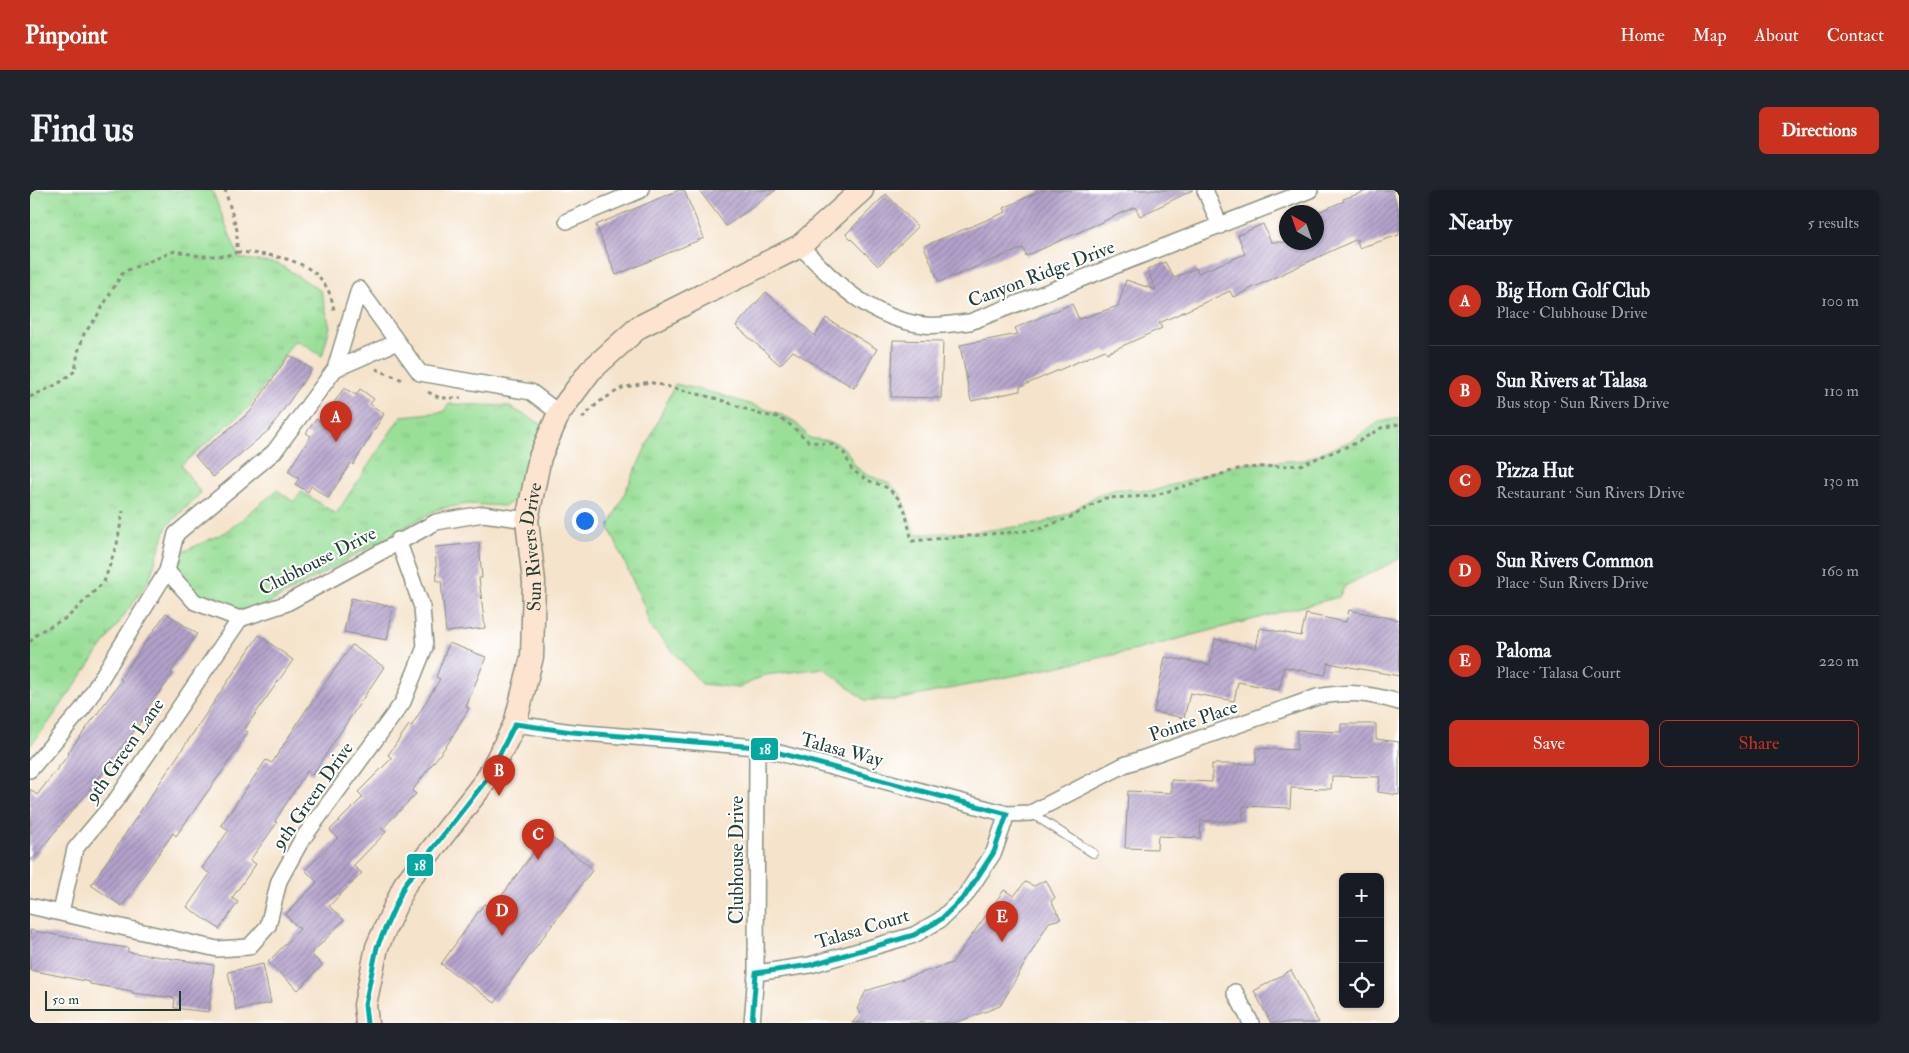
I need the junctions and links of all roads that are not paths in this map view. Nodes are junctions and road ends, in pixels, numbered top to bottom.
1 (641, 190) edge
2 (862, 190) edge
3 (1205, 190) edge
4 (1310, 190) edge
5 (567, 221) dead end
6 (1220, 226) junction
7 (800, 246) junction
8 (397, 342) junction
9 (335, 369) junction
10 (570, 417) junction
11 (527, 520) junction
12 (398, 540) junction
13 (167, 570) junction
14 (240, 619) junction
15 (1399, 702) edge
16 (515, 724) junction
17 (757, 747) junction
18 (30, 770) edge
19 (1031, 813) junction
20 (1007, 814) junction
21 (1093, 853) dead end
22 (30, 906) edge
23 (61, 912) junction
24 (756, 973) junction
25 (1235, 992) dead end
26 (367, 1023) edge
27 (752, 1023) edge
28 (1251, 1023) edge

1 - 5 street
2 - 7 street, Sun Rivers Drive
3 - 6 street
4 - 6 street, Canyon Ridge Drive
6 - 7 street, Canyon Ridge Drive
7 - 10 street, Sun Rivers Drive
8 - 9 street
8 - 9 street
8 - 10 street
9 - 13 street
10 - 11 street, Sun Rivers Drive
11 - 12 street, Clubhouse Drive
11 - 16 street, Sun Rivers Drive
12 - 14 street, Clubhouse Drive
12 - 23 street, 9th Green Drive
13 - 14 street
13 - 18 street
14 - 23 street, 9th Green Lane
15 - 19 street, Pointe Place
16 - 17 street, Talasa Way
16 - 26 street, Sun Rivers Drive
17 - 20 street, Talasa Way
17 - 24 street, Clubhouse Drive
19 - 20 street, Pointe Place
19 - 21 lane
20 - 24 street, Talasa Court
22 - 23 street, 9th Green Drive
24 - 27 street
25 - 28 street

